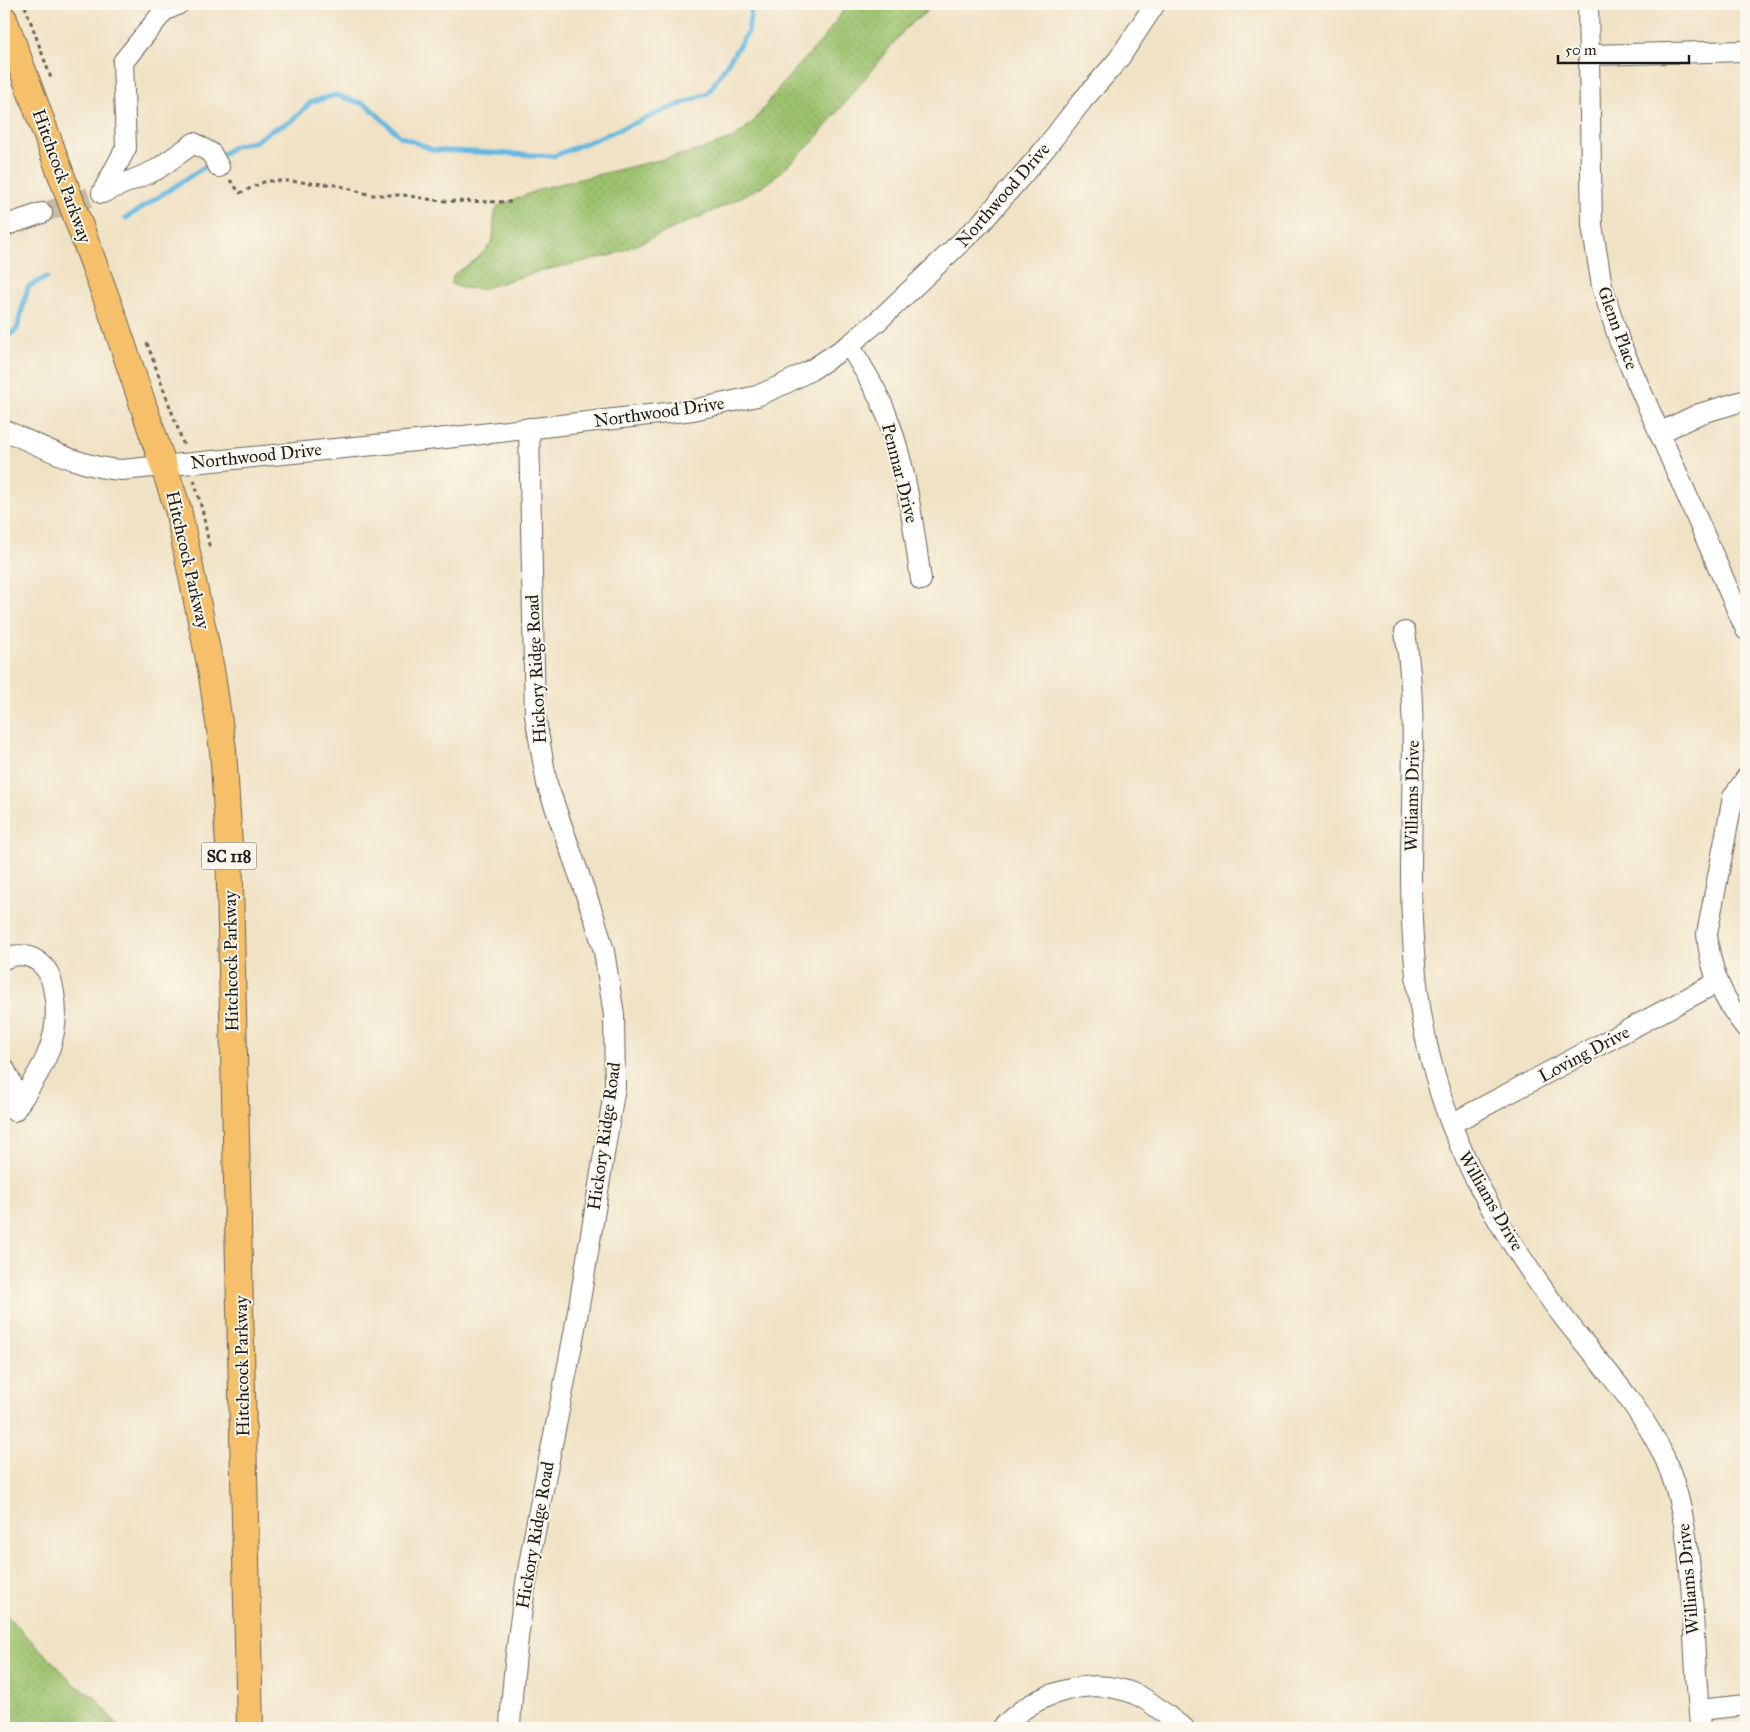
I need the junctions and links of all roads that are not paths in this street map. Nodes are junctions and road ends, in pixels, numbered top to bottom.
1 (180, 4) edge
2 (1155, 4) edge
3 (1588, 4) edge
4 (4, 19) edge
5 (1746, 51) edge
6 (1590, 56) junction
7 (215, 160) road end
8 (42, 213) tunnel mouth
9 (4, 226) edge
10 (849, 345) junction
11 (1746, 400) edge
12 (529, 428) junction
13 (4, 430) edge
14 (1659, 433) junction
15 (164, 465) junction
16 (922, 580) dead end
17 (1746, 630) edge
18 (1405, 632) dead end
19 (1746, 778) edge
20 (4, 959) edge
21 (1716, 983) junction
22 (1746, 1028) edge
23 (4, 1068) edge
24 (9, 1118) edge
25 (1451, 1124) junction
26 (1746, 1705) edge
27 (1699, 1719) edge
28 (250, 1728) edge
29 (510, 1728) edge
30 (1002, 1728) edge
31 (1184, 1728) edge

1 - 7 street
2 - 10 street, Northwood Drive
3 - 6 street, Glenn Place
4 - 15 main road, Hitchcock Parkway / SC 118
5 - 6 street
6 - 14 street, Glenn Place
8 - 9 street
10 - 12 street, Northwood Drive
10 - 16 street, Penmar Drive
11 - 14 street
12 - 15 street, Northwood Drive
12 - 29 street, Hickory Ridge Road
13 - 15 street, Northwood Drive
14 - 17 street, Glenn Place
15 - 28 main road, Hitchcock Parkway / SC 118
18 - 25 street, Williams Drive
19 - 21 street
20 - 24 street
21 - 22 street
21 - 25 street, Loving Drive
23 - 24 street
25 - 27 street, Williams Drive
26 - 27 street
30 - 31 street

